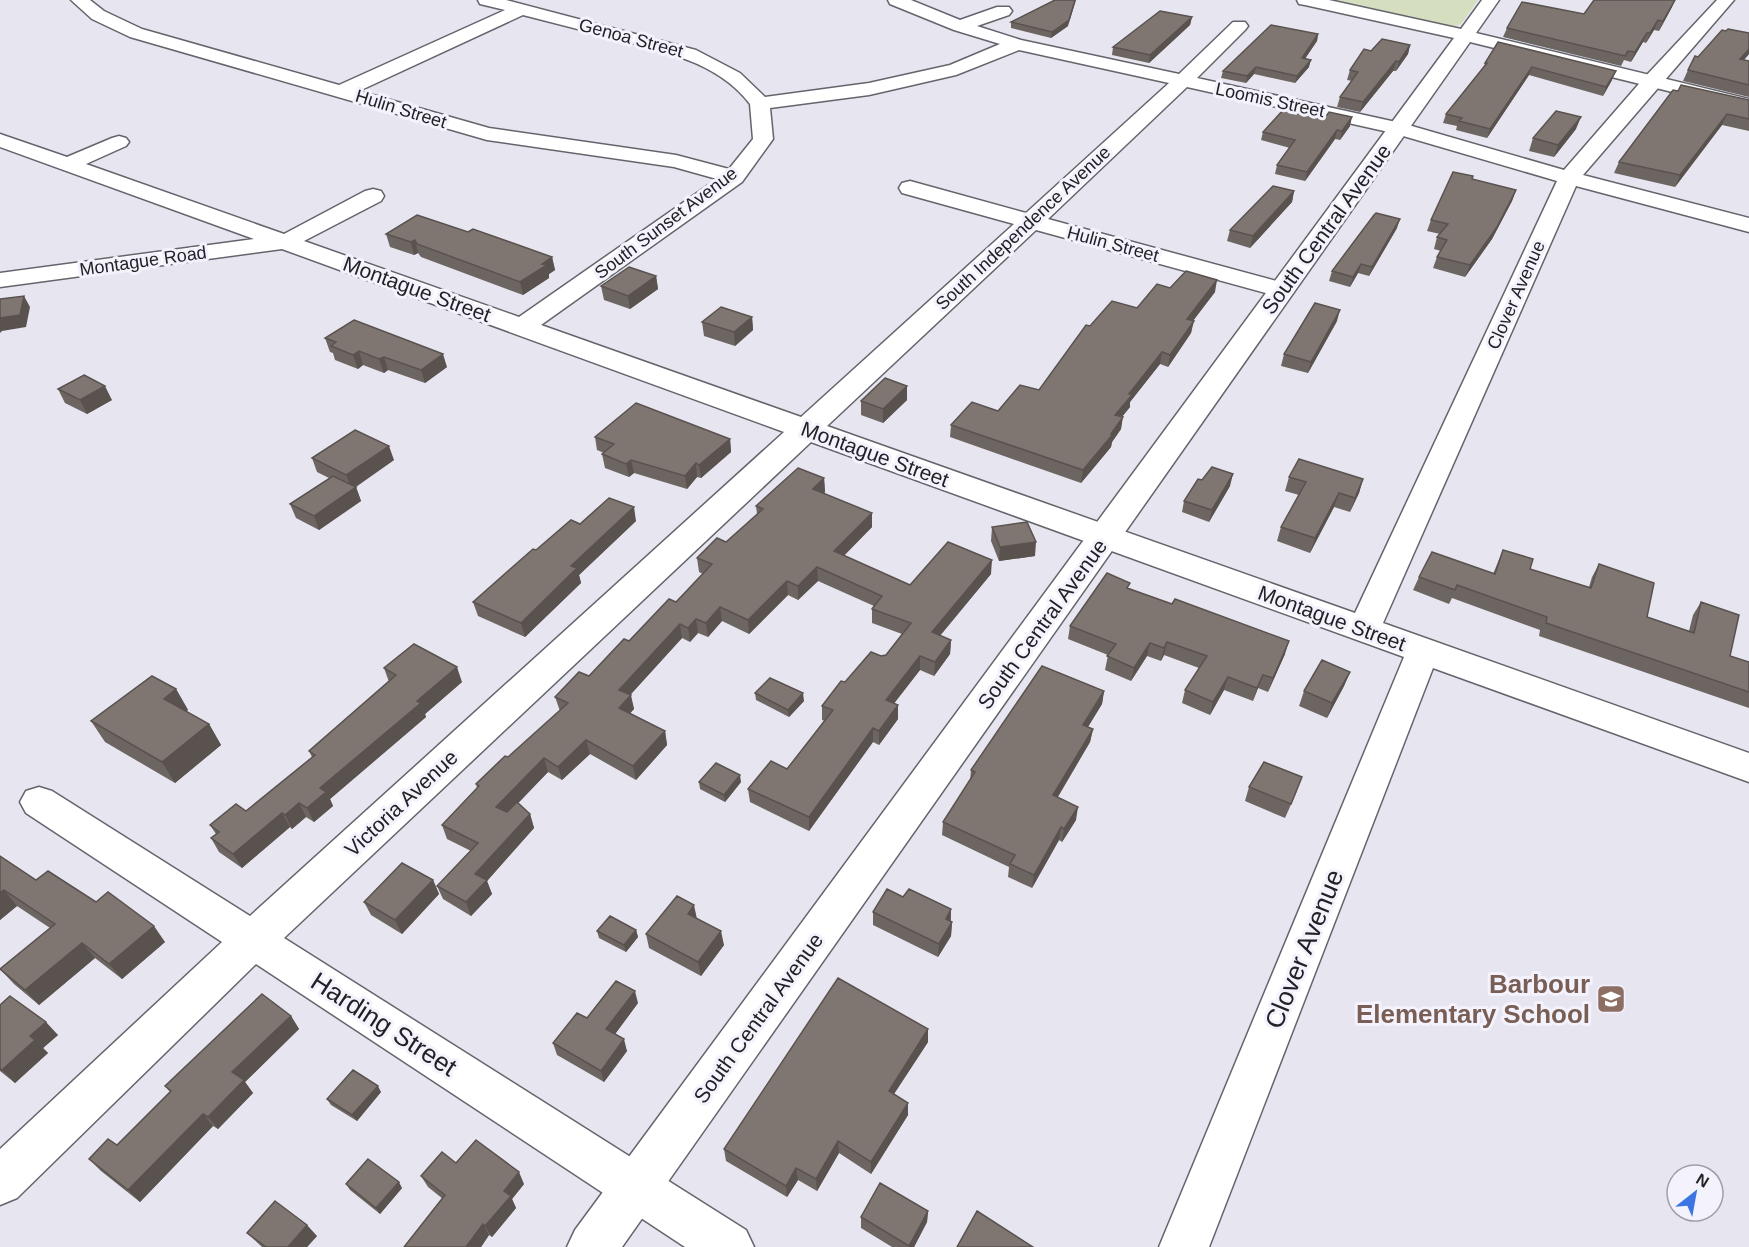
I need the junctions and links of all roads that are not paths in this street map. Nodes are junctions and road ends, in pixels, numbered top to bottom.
1 (79, 0) edge
2 (486, 0) edge
3 (896, 0) edge
4 (1305, 0) edge
5 (1491, 0) edge
6 (1723, 4) edge
7 (521, 9) junction
8 (1003, 11) dead end
9 (960, 26) junction
10 (1239, 27) dead end
11 (1464, 36) junction
12 (1017, 44) junction
13 (1183, 81) junction
14 (1651, 82) junction
15 (343, 91) junction
16 (760, 104) junction
17 (1749, 105) edge
18 (1398, 128) junction
19 (0, 140) edge
20 (119, 142) dead end
21 (68, 164) junction
22 (734, 177) junction
23 (1569, 178) junction
24 (910, 188) dead end
25 (373, 196) dead end
26 (1030, 221) junction
27 (1749, 225) edge
28 (285, 242) junction
29 (0, 280) edge
30 (1282, 290) junction
31 (522, 327) junction
32 (806, 429) junction
33 (1106, 537) junction
34 (1364, 629) junction
35 (1424, 651) junction
36 (1749, 768) edge
37 (39, 802) dead end
38 (253, 940) junction
39 (0, 1181) edge
40 (636, 1186) junction
41 (592, 1247) edge
42 (729, 1247) edge
43 (1184, 1247) edge

1 - 15 street, Hulin Street
2 - 7 street, Genoa Street
3 - 9 street, Loomis Street
4 - 11 street
5 - 11 street, South Central Avenue
6 - 14 street, Clover Avenue
7 - 15 street
7 - 16 street, Genoa Street
8 - 9 street
9 - 12 street, Loomis Street
10 - 13 street, South Independence Avenue
11 - 14 street
11 - 18 street, South Central Avenue
12 - 13 street, Loomis Street
12 - 16 street
13 - 18 street, Loomis Street
13 - 26 street, South Independence Avenue
14 - 17 street
14 - 23 street, Clover Avenue
15 - 22 street, Hulin Street
16 - 22 street, South Sunset Avenue
18 - 23 street, Loomis Street
18 - 30 street, South Central Avenue
19 - 21 street, Montague Street
20 - 21 street
21 - 28 street, Montague Street
22 - 31 street, South Sunset Avenue
23 - 27 street, Loomis Street
23 - 34 street, Clover Avenue
24 - 26 street, Hulin Street
25 - 28 street
26 - 30 street, Hulin Street
26 - 32 street, South Independence Avenue
28 - 29 street, Montague Road
28 - 31 street, Montague Street
30 - 33 street, South Central Avenue
31 - 32 street, Montague Street
32 - 33 street, Montague Street
32 - 38 street, Victoria Avenue
33 - 34 street, Montague Street
33 - 40 street, South Central Avenue
34 - 35 street, Montague Street
35 - 36 street, Montague Street
35 - 43 street, Clover Avenue
37 - 38 street, Harding Street
38 - 39 street, Victoria Avenue
38 - 40 street, Harding Street
40 - 41 street, South Central Avenue
40 - 42 street, Harding Street

